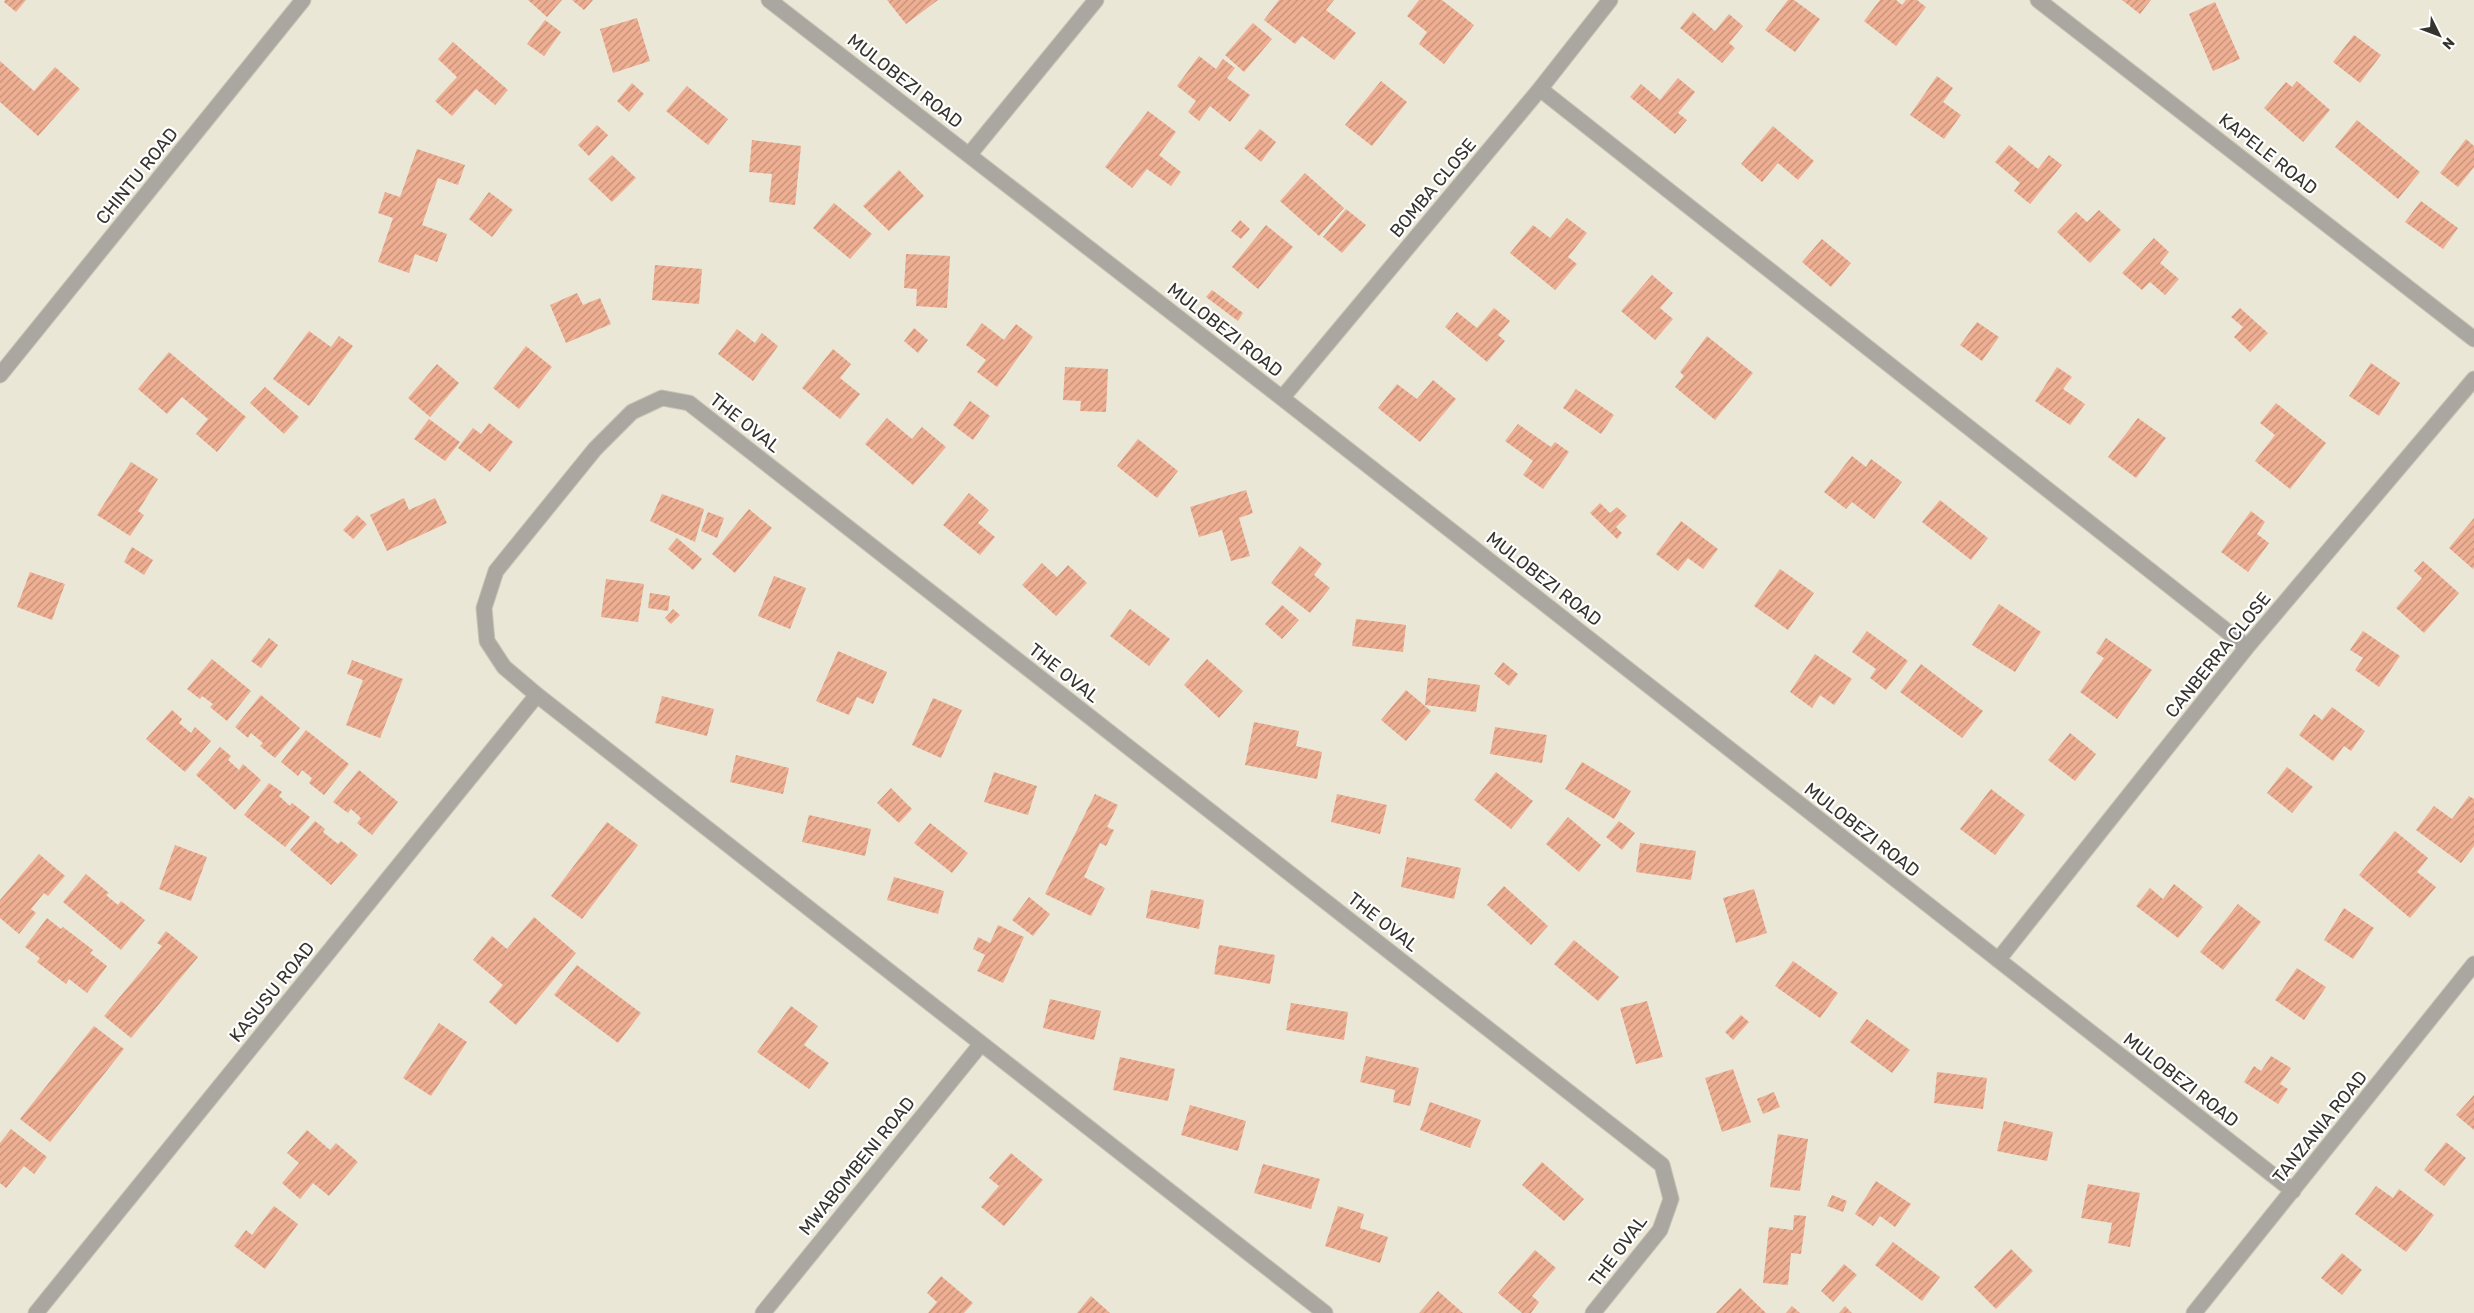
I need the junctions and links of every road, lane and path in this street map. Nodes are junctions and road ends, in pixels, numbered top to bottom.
1 (303, 0) edge
2 (770, 0) edge
3 (1096, 0) edge
4 (1610, 0) edge
5 (2038, 0) edge
6 (1540, 89) junction
7 (969, 155) junction
8 (2474, 339) edge
9 (0, 375) edge
10 (2474, 379) edge
11 (1282, 398) junction
12 (2247, 647) junction
13 (537, 696) junction
14 (1998, 960) junction
15 (2474, 964) edge
16 (981, 1044) junction
17 (2292, 1191) junction
18 (36, 1313) edge
19 (763, 1313) edge
20 (1324, 1313) edge
21 (1593, 1313) edge
22 (2194, 1313) edge

1 - 9 street, CHINTU ROAD
2 - 7 street, MULOBEZI ROAD
3 - 7 street
4 - 6 street, BOMBA CLOSE
5 - 8 street, KAPELE ROAD
6 - 11 street, BOMBA CLOSE
6 - 12 street
7 - 11 street, MULOBEZI ROAD
10 - 12 street, CANBERRA CLOSE
11 - 14 street, MULOBEZI ROAD
12 - 14 street, CANBERRA CLOSE
13 - 16 street, THE OVAL
13 - 18 street, KASUSU ROAD
13 - 21 street, THE OVAL
14 - 17 street, MULOBEZI ROAD
15 - 17 street, TANZANIA ROAD
16 - 19 street, MWABOMBENI ROAD
16 - 20 street, THE OVAL
17 - 22 street, TANZANIA ROAD

